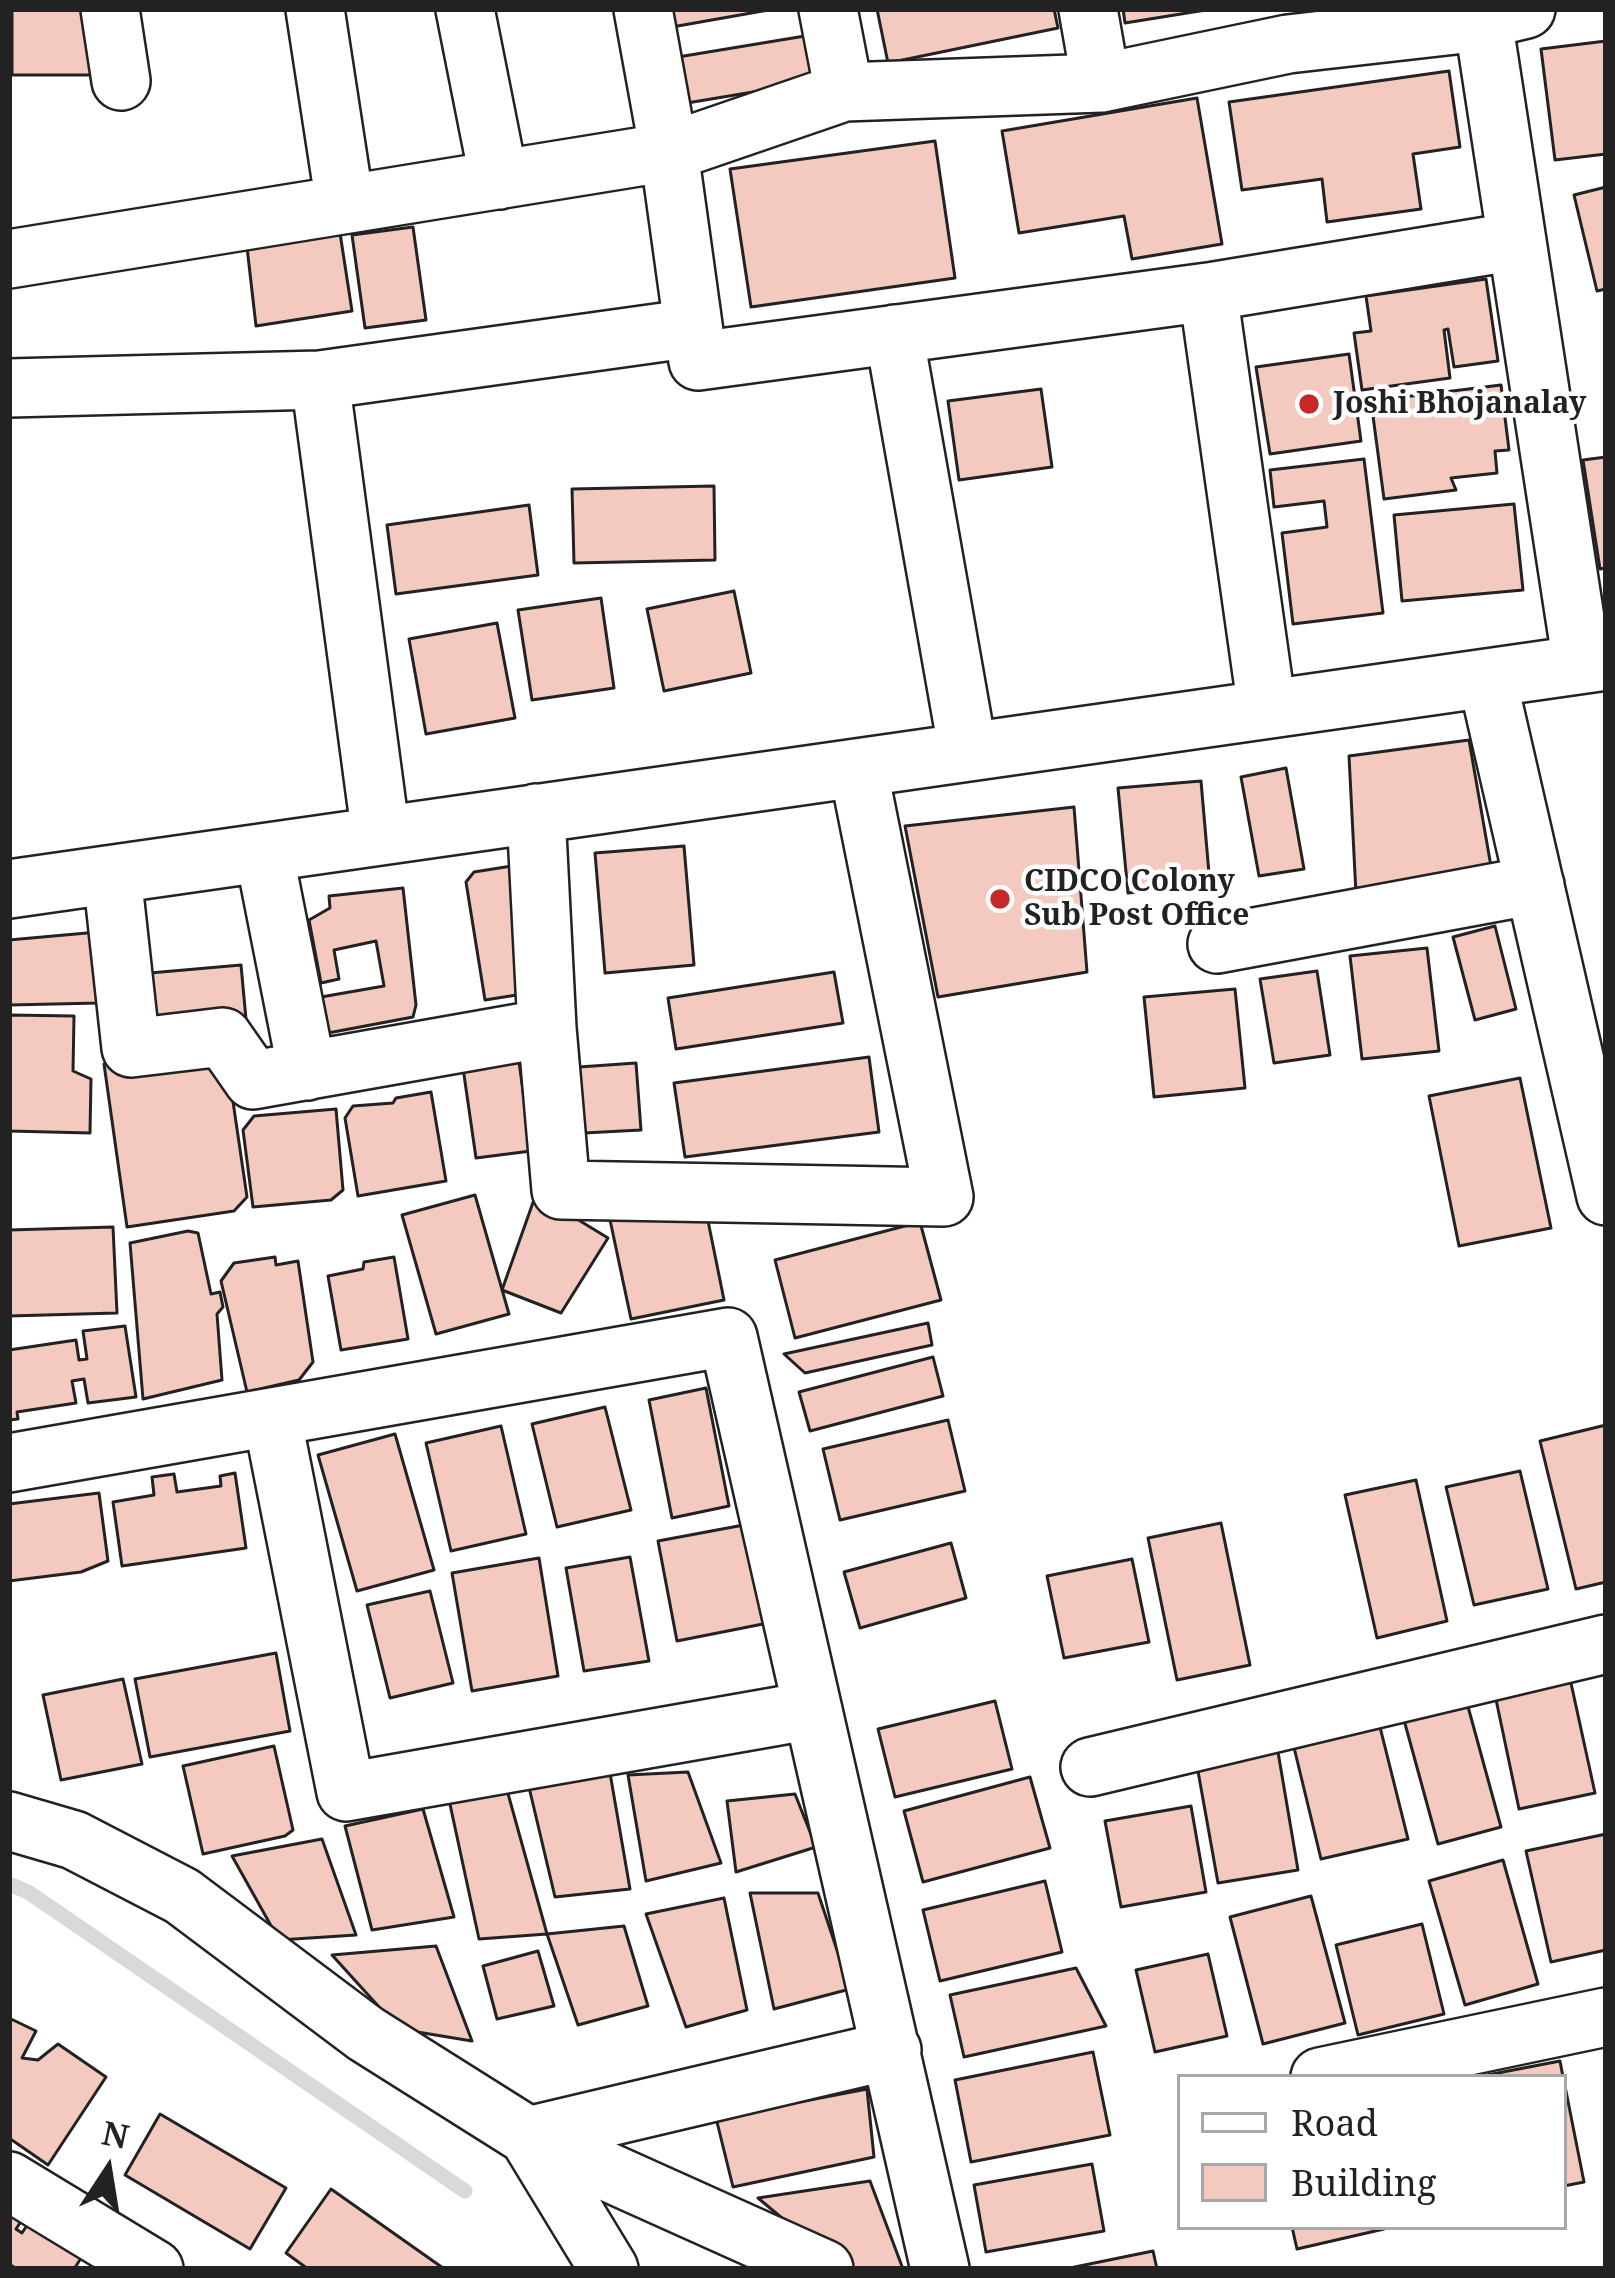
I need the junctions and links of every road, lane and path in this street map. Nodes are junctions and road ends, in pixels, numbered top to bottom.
1 (110, 9) edge
2 (315, 9) edge
3 (465, 9) edge
4 (643, 9) edge
5 (828, 9) edge
6 (1088, 9) edge
7 (1505, 14) edge
8 (1285, 27) edge
9 (122, 81) dead end
10 (1101, 83) junction
11 (844, 92) junction
12 (669, 152) junction
13 (499, 180) junction
14 (346, 204) junction
15 (1517, 241) junction
16 (9, 259) edge
17 (1208, 292) junction
18 (693, 328) junction
19 (894, 334) junction
20 (320, 380) junction
21 (9, 388) edge
22 (1594, 662) edge
23 (1487, 678) junction
24 (1267, 709) junction
25 (968, 752) junction
26 (858, 768) junction
27 (536, 813) junction
28 (381, 836) junction
29 (264, 853) junction
30 (112, 874) junction
31 (1535, 885) junction
32 (9, 889) edge
33 (1216, 944) dead end
34 (548, 1028) junction
35 (307, 1071) junction
36 (1606, 1196) edge
37 (272, 1417) junction
38 (9, 1463) edge
39 (1606, 1644) edge
40 (814, 1710) junction
41 (1090, 1767) dead end
42 (9, 1821) edge
43 (1606, 2018) edge
44 (892, 2050) junction
45 (1335, 2074) edge
46 (529, 2136) junction
47 (9, 2181) edge
48 (154, 2269) edge
49 (609, 2269) edge
50 (824, 2269) edge
51 (940, 2269) edge

1 - 9 street
2 - 14 street
3 - 13 street
4 - 12 street
5 - 11 street
6 - 10 street
7 - 8 street
7 - 15 street
8 - 10 street
10 - 11 street
11 - 12 street
12 - 13 street
12 - 18 street
13 - 14 street
14 - 16 street
15 - 17 street
15 - 22 street
17 - 19 street
17 - 24 street
18 - 19 street
18 - 20 street
19 - 25 street
20 - 21 street
20 - 28 street
22 - 23 street
23 - 24 street
23 - 31 street
24 - 25 street
25 - 26 street
26 - 27 street
26 - 34 street
27 - 28 street
27 - 34 street
28 - 29 street
29 - 30 street
29 - 35 street
30 - 32 street
30 - 35 street
31 - 33 street
31 - 36 street
34 - 35 street
37 - 38 street
37 - 40 street
37 - 40 street
39 - 41 street
40 - 44 street
42 - 46 street
43 - 45 street
44 - 46 street
44 - 51 street
46 - 49 street
46 - 50 street
47 - 48 street

